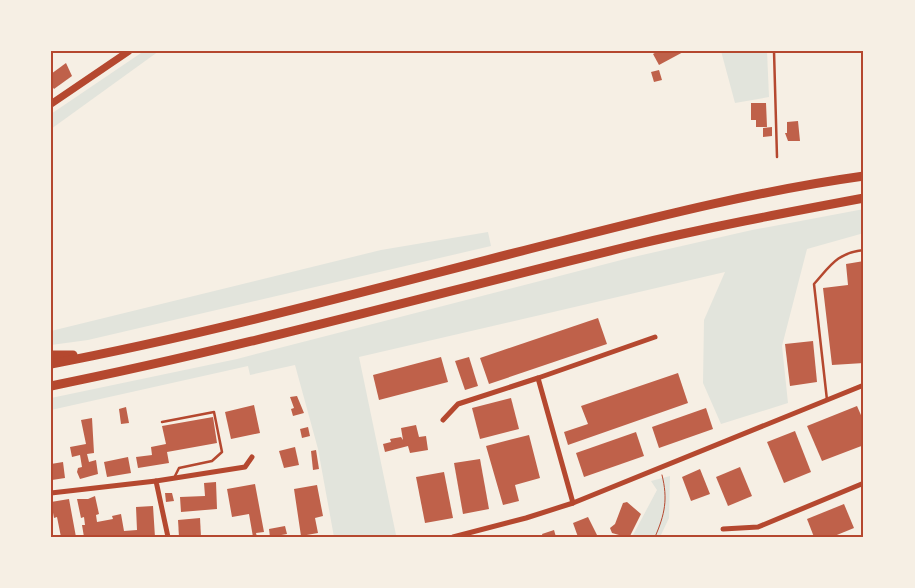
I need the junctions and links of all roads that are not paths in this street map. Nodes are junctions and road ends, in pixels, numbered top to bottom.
1 (129, 51) edge
2 (774, 51) edge
3 (51, 104) edge
4 (777, 157) dead end
5 (864, 176) edge
6 (864, 198) edge
7 (864, 250) edge
8 (655, 338) dead end
9 (51, 355) edge
10 (94, 356) junction
11 (51, 364) edge
12 (538, 378) junction
13 (51, 386) edge
14 (864, 386) edge
15 (828, 400) junction
16 (443, 420) dead end
17 (162, 422) dead end
18 (252, 457) dead end
19 (174, 478) junction
20 (156, 481) junction
21 (864, 483) edge
22 (51, 494) edge
23 (573, 503) junction
24 (723, 529) dead end
25 (482, 534) edge
26 (168, 537) edge
27 (454, 537) edge

1 - 3 main road
2 - 4 lane
5 - 10 highway
6 - 13 highway
7 - 15 lane
8 - 12 street
9 - 10 highway
10 - 11 highway
12 - 16 street
12 - 23 street
14 - 15 street
15 - 23 street
17 - 19 lane
18 - 19 street
19 - 20 street
20 - 22 street
20 - 26 street
21 - 24 street
23 - 25 street
25 - 27 street

